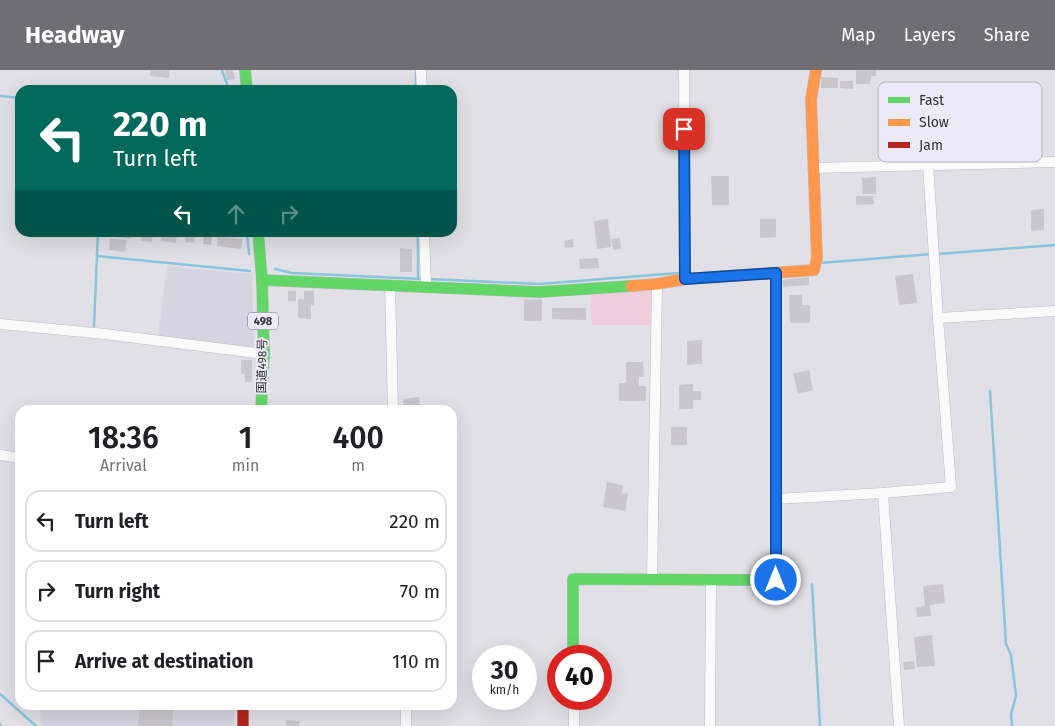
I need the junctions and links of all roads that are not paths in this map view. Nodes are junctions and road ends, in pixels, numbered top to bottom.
1 (245, 70) edge
2 (421, 70) edge
3 (684, 70) edge
4 (816, 70) edge
5 (246, 85) edge
6 (422, 85) edge
7 (1055, 162) edge
8 (928, 164) junction
9 (813, 168) junction
10 (258, 237) edge
11 (424, 237) edge
12 (776, 273) junction
13 (685, 279) junction
14 (262, 280) junction
15 (657, 284) junction
16 (390, 286) junction
17 (426, 287) junction
18 (1055, 311) edge
19 (938, 318) junction
20 (0, 324) edge
21 (264, 354) junction
22 (261, 405) edge
23 (393, 405) edge
24 (0, 455) edge
25 (15, 457) edge
26 (884, 493) junction
27 (776, 499) junction
28 (652, 580) junction
29 (711, 580) junction
30 (573, 645) edge
31 (243, 710) edge
32 (406, 710) edge
33 (574, 710) edge
34 (243, 726) edge
35 (406, 726) edge
36 (574, 726) edge
37 (710, 726) edge
38 (899, 726) edge

1 - 5 main road
2 - 6 street
3 - 13 street
4 - 9 main road
7 - 8 street
8 - 9 street
8 - 19 street
9 - 12 main road
10 - 14 main road, 国道498号 / 498
11 - 17 street
12 - 13 main road
12 - 27 main road
13 - 15 main road
14 - 16 main road
14 - 21 main road, 国道498号 / 498
15 - 17 main road
15 - 28 street
16 - 17 main road
16 - 23 street
18 - 19 street
19 - 26 street
20 - 21 street
21 - 22 main road, 国道498号 / 498
24 - 25 street
26 - 27 street
26 - 38 street
27 - 29 main road
28 - 29 main road
28 - 30 main road
29 - 37 street
31 - 34 main road
32 - 35 street
33 - 36 street

